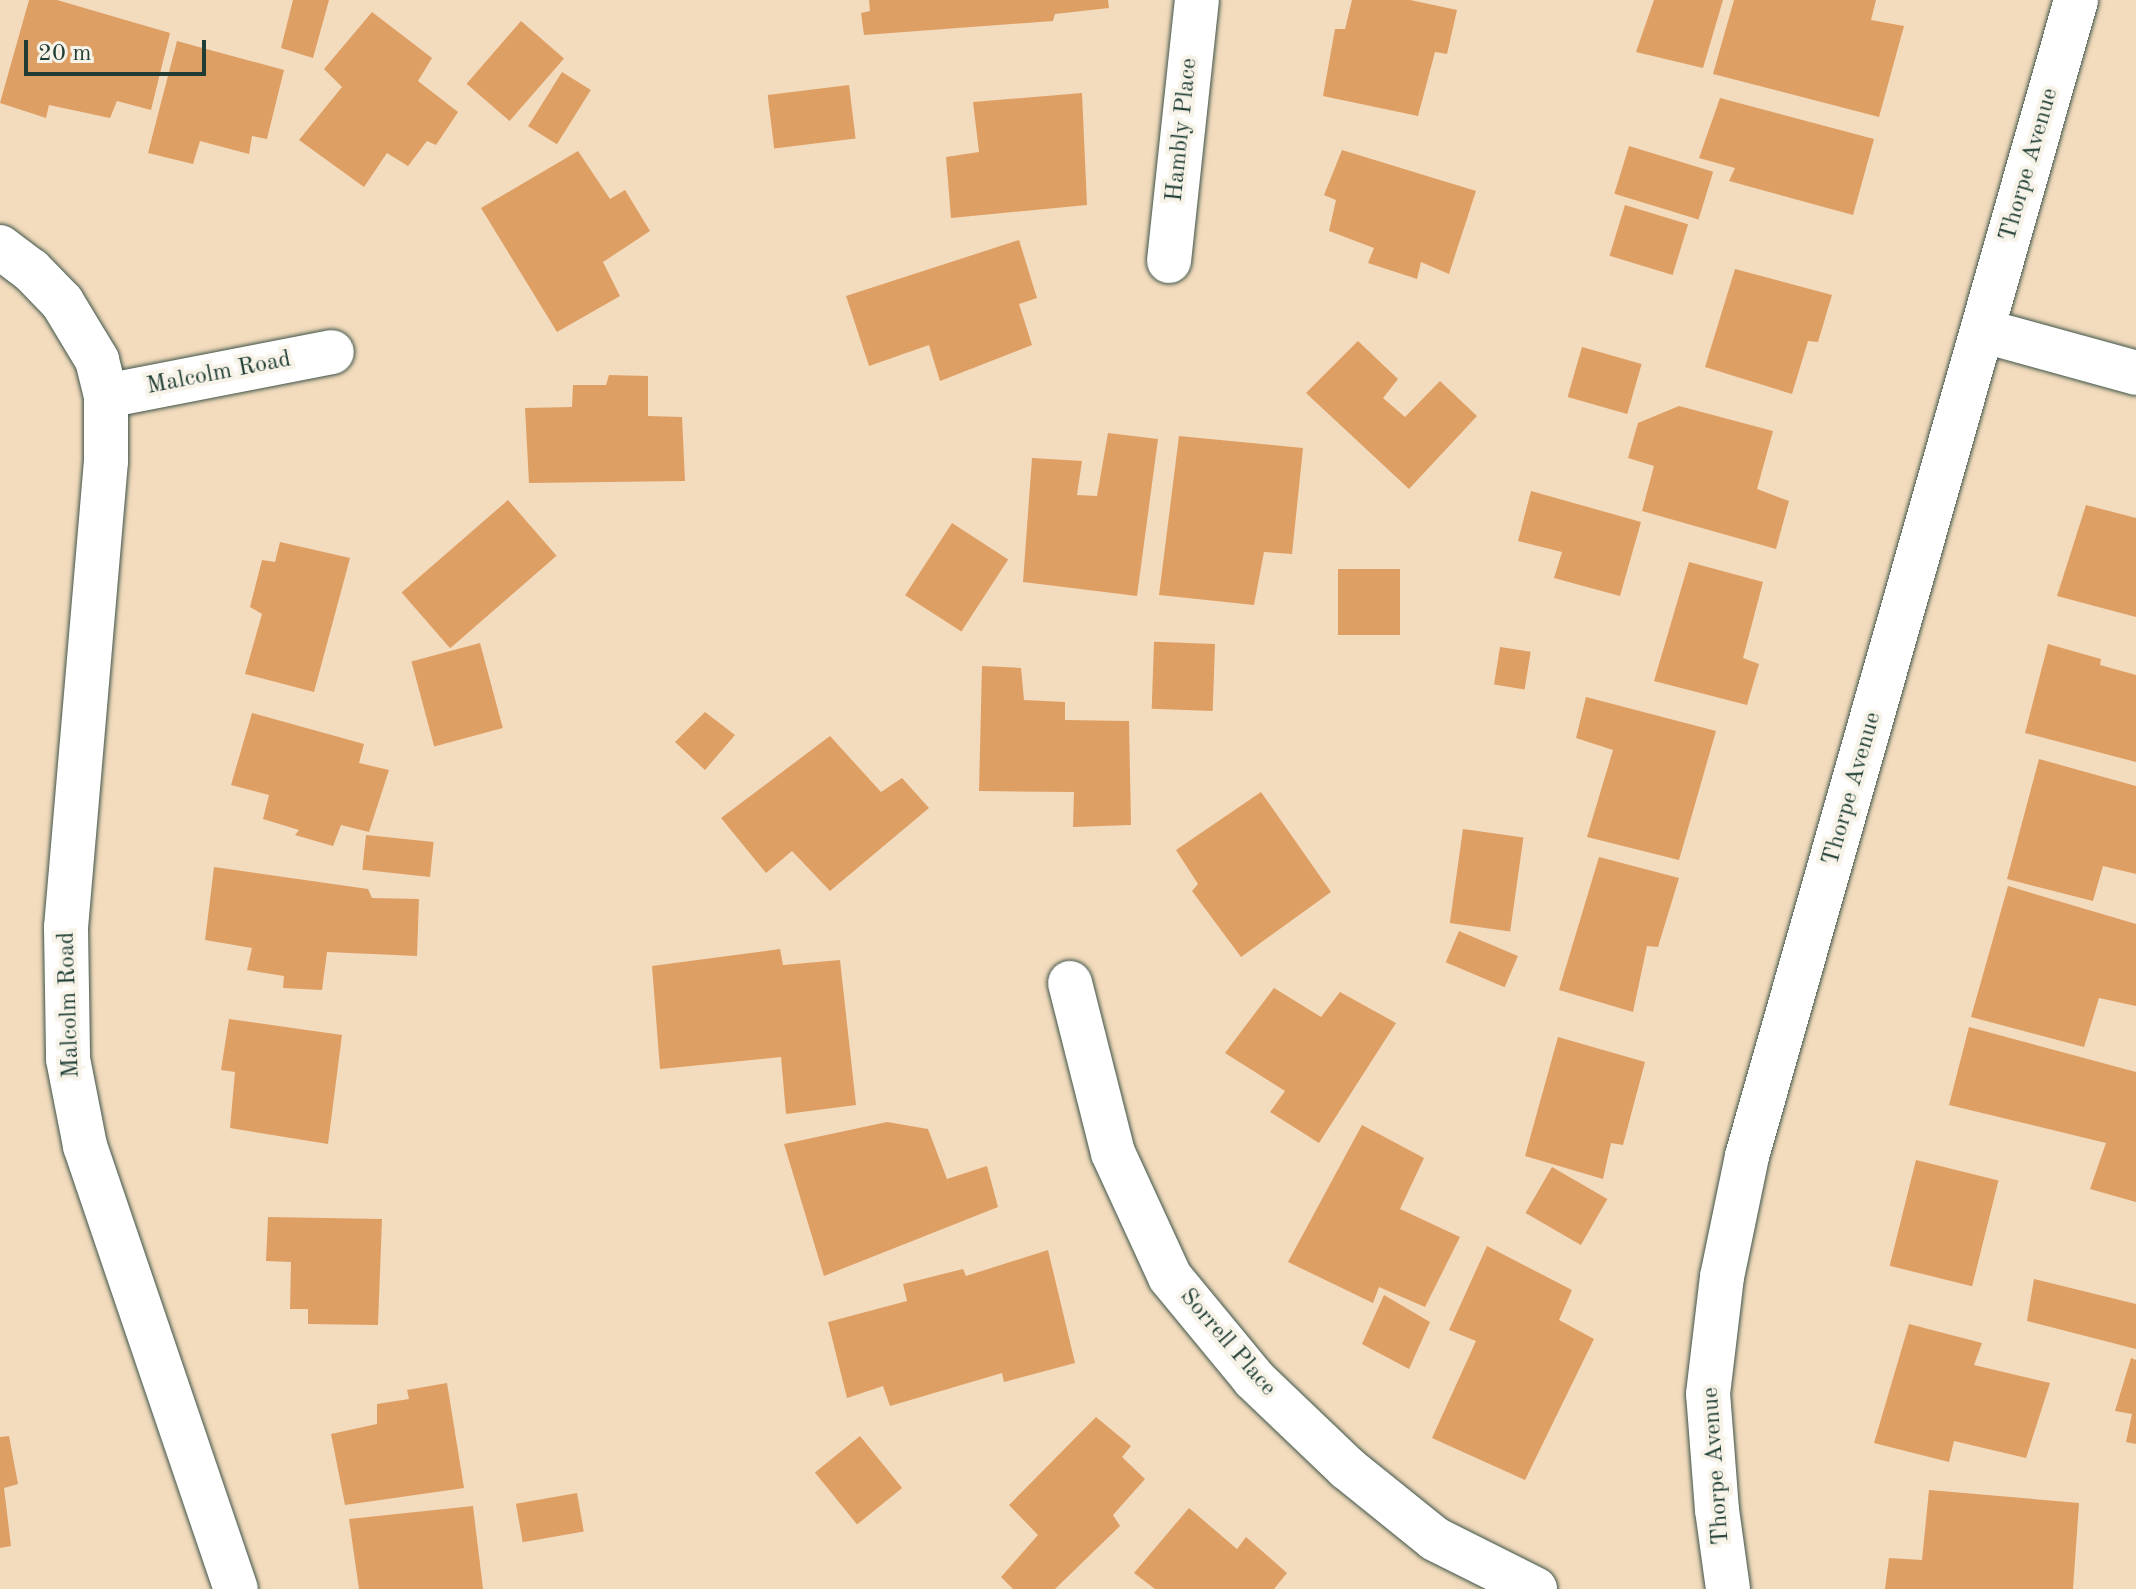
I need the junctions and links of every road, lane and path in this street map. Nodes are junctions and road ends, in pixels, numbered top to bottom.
1 (1197, 0) edge
2 (2076, 0) edge
3 (0, 247) edge
4 (1169, 261) dead end
5 (1984, 331) junction
6 (332, 352) dead end
7 (2136, 373) edge
8 (106, 396) junction
9 (1070, 983) dead end
10 (236, 1589) edge
11 (1535, 1589) edge
12 (1728, 1589) edge

1 - 4 street, Hambly Place
2 - 5 street, Thorpe Avenue
3 - 8 street, Malcolm Road
5 - 7 street
5 - 12 street, Thorpe Avenue
6 - 8 street, Malcolm Road
8 - 10 street, Malcolm Road
9 - 11 street, Sorrell Place

